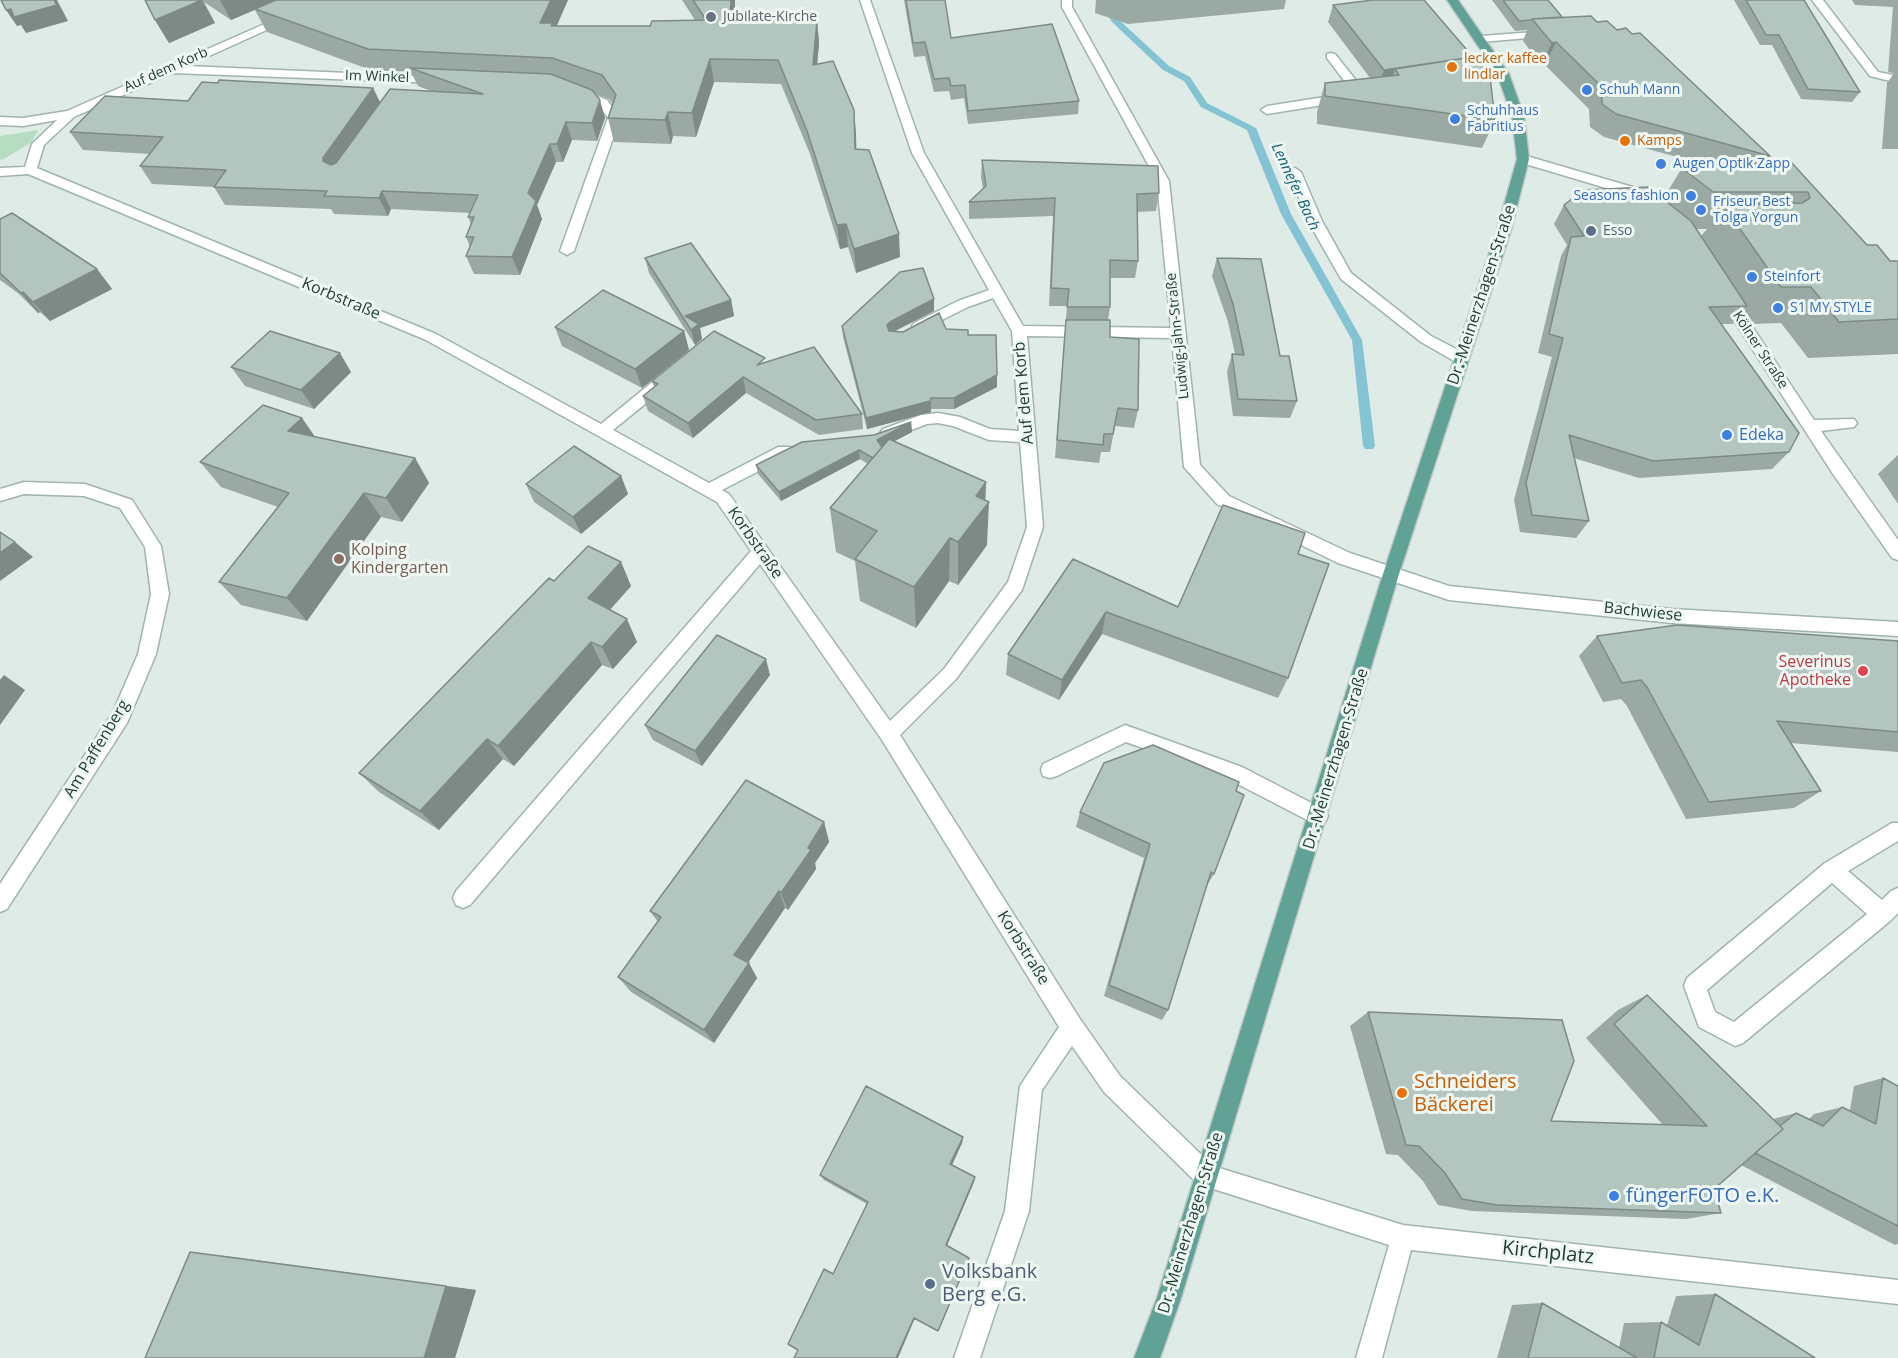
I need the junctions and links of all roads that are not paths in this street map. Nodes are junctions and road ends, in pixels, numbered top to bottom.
1 (328, 0) edge
2 (865, 0) edge
3 (1067, 0) edge
4 (1452, 0) edge
5 (1817, 0) edge
6 (1558, 33) edge
7 (1481, 39) junction
8 (1331, 56) dead end
9 (168, 69) junction
10 (1503, 74) junction
11 (1898, 80) edge
12 (455, 81) edge
13 (1457, 81) edge
14 (567, 90) edge
15 (1377, 94) edge
16 (1362, 96) junction
17 (1266, 110) dead end
18 (70, 114) junction
19 (0, 121) edge
20 (1523, 159) junction
21 (30, 170) junction
22 (0, 172) edge
23 (1295, 172) dead end
24 (1658, 213) edge
25 (567, 251) dead end
26 (1717, 283) edge
27 (997, 292) junction
28 (1019, 332) junction
29 (1177, 333) junction
30 (903, 335) edge
31 (1461, 358) junction
32 (675, 371) edge
33 (1849, 423) dead end
34 (1810, 426) junction
35 (602, 431) junction
36 (876, 436) edge
37 (1028, 437) junction
38 (800, 444) edge
39 (710, 491) junction
40 (0, 495) edge
41 (761, 551) junction
42 (1898, 553) edge
43 (1391, 574) junction
44 (1898, 629) edge
45 (889, 734) junction
46 (1050, 770) dead end
47 (1318, 816) junction
48 (1898, 832) edge
49 (1832, 870) junction
50 (463, 898) dead end
51 (1898, 898) edge
52 (0, 902) edge
53 (1883, 914) junction
54 (1072, 1027) junction
55 (1206, 1176) junction
56 (1403, 1237) junction
57 (1898, 1292) edge
58 (967, 1358) edge
59 (1147, 1358) edge
60 (1369, 1358) edge

1 - 9 street, Auf dem Korb
2 - 27 street, Auf dem Korb
3 - 29 street, Ludwig-Jahn-Straße
4 - 7 main road
5 - 11 street
6 - 7 street
7 - 10 main road
8 - 16 street
9 - 12 street, Im Winkel
9 - 18 street, Auf dem Korb
10 - 13 street
10 - 20 main road
14 - 25 street
15 - 16 street
16 - 17 street
18 - 19 street, Auf dem Korb
18 - 21 street
20 - 24 street
20 - 31 main road, Dr.-Meinerzhagen-Straße
21 - 22 street, Korbstraße
21 - 35 street, Korbstraße
23 - 31 street
26 - 34 street, Kölner Straße
27 - 28 street, Auf dem Korb
27 - 30 street
28 - 29 street
28 - 37 street, Auf dem Korb
29 - 43 street, Ludwig-Jahn-Straße
31 - 43 main road, Dr.-Meinerzhagen-Straße
32 - 35 street
33 - 34 street
34 - 42 street, Kölner Straße
35 - 39 street, Korbstraße
36 - 37 street
37 - 45 street, Auf dem Korb
38 - 39 street
39 - 41 street, Korbstraße
40 - 52 street, Am Paffenberg
41 - 45 street, Korbstraße
41 - 50 street
43 - 44 street, Bachwiese
43 - 47 main road, Dr.-Meinerzhagen-Straße
45 - 54 street, Korbstraße
46 - 47 street
47 - 55 main road, Dr.-Meinerzhagen-Straße
48 - 49 street
49 - 53 street
49 - 53 street
51 - 53 street
54 - 55 street, Korbstraße
54 - 58 street
55 - 56 street, Kirchplatz
55 - 59 main road, Dr.-Meinerzhagen-Straße
56 - 57 street, Kirchplatz
56 - 60 street

